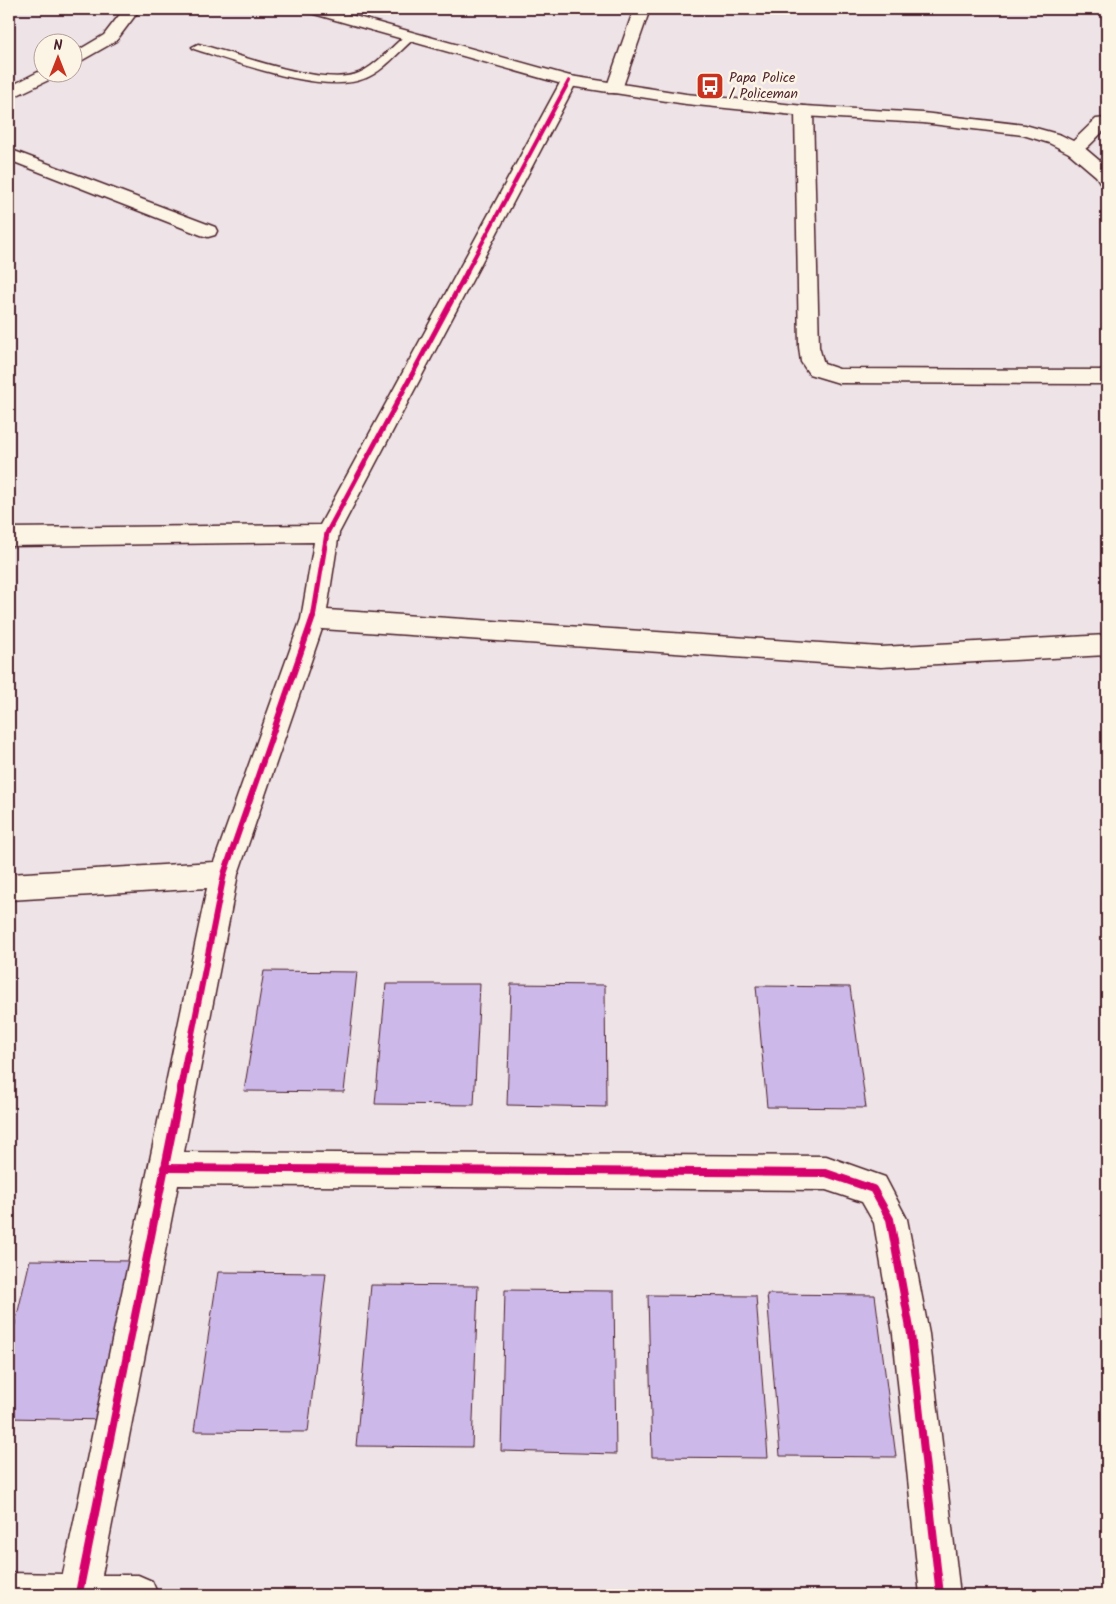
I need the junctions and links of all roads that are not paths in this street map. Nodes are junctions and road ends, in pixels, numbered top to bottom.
1 (132, 9) edge
2 (313, 9) edge
3 (642, 9) edge
4 (410, 37) junction
5 (198, 47) dead end
6 (82, 55) edge
7 (569, 81) junction
8 (32, 82) edge
9 (614, 89) junction
10 (9, 94) edge
11 (804, 111) junction
12 (1105, 118) edge
13 (1075, 149) junction
14 (9, 154) edge
15 (1107, 180) edge
16 (208, 231) dead end
17 (1107, 377) edge
18 (327, 533) junction
19 (9, 537) edge
20 (313, 619) junction
21 (1107, 645) edge
22 (224, 874) junction
23 (9, 888) edge
24 (164, 1168) junction
25 (9, 1593) edge
26 (79, 1593) junction
27 (138, 1595) edge
28 (940, 1595) edge

1 - 6 street
2 - 4 street
3 - 9 street
4 - 5 lane
4 - 7 street
7 - 9 street
7 - 18 street
8 - 10 street
9 - 11 street
11 - 13 street
11 - 17 street
12 - 13 street
13 - 15 street
14 - 16 street
18 - 19 street
18 - 20 street
20 - 21 street
20 - 22 street
22 - 23 street
22 - 24 street
24 - 26 street
24 - 28 street
25 - 26 street
26 - 27 street

